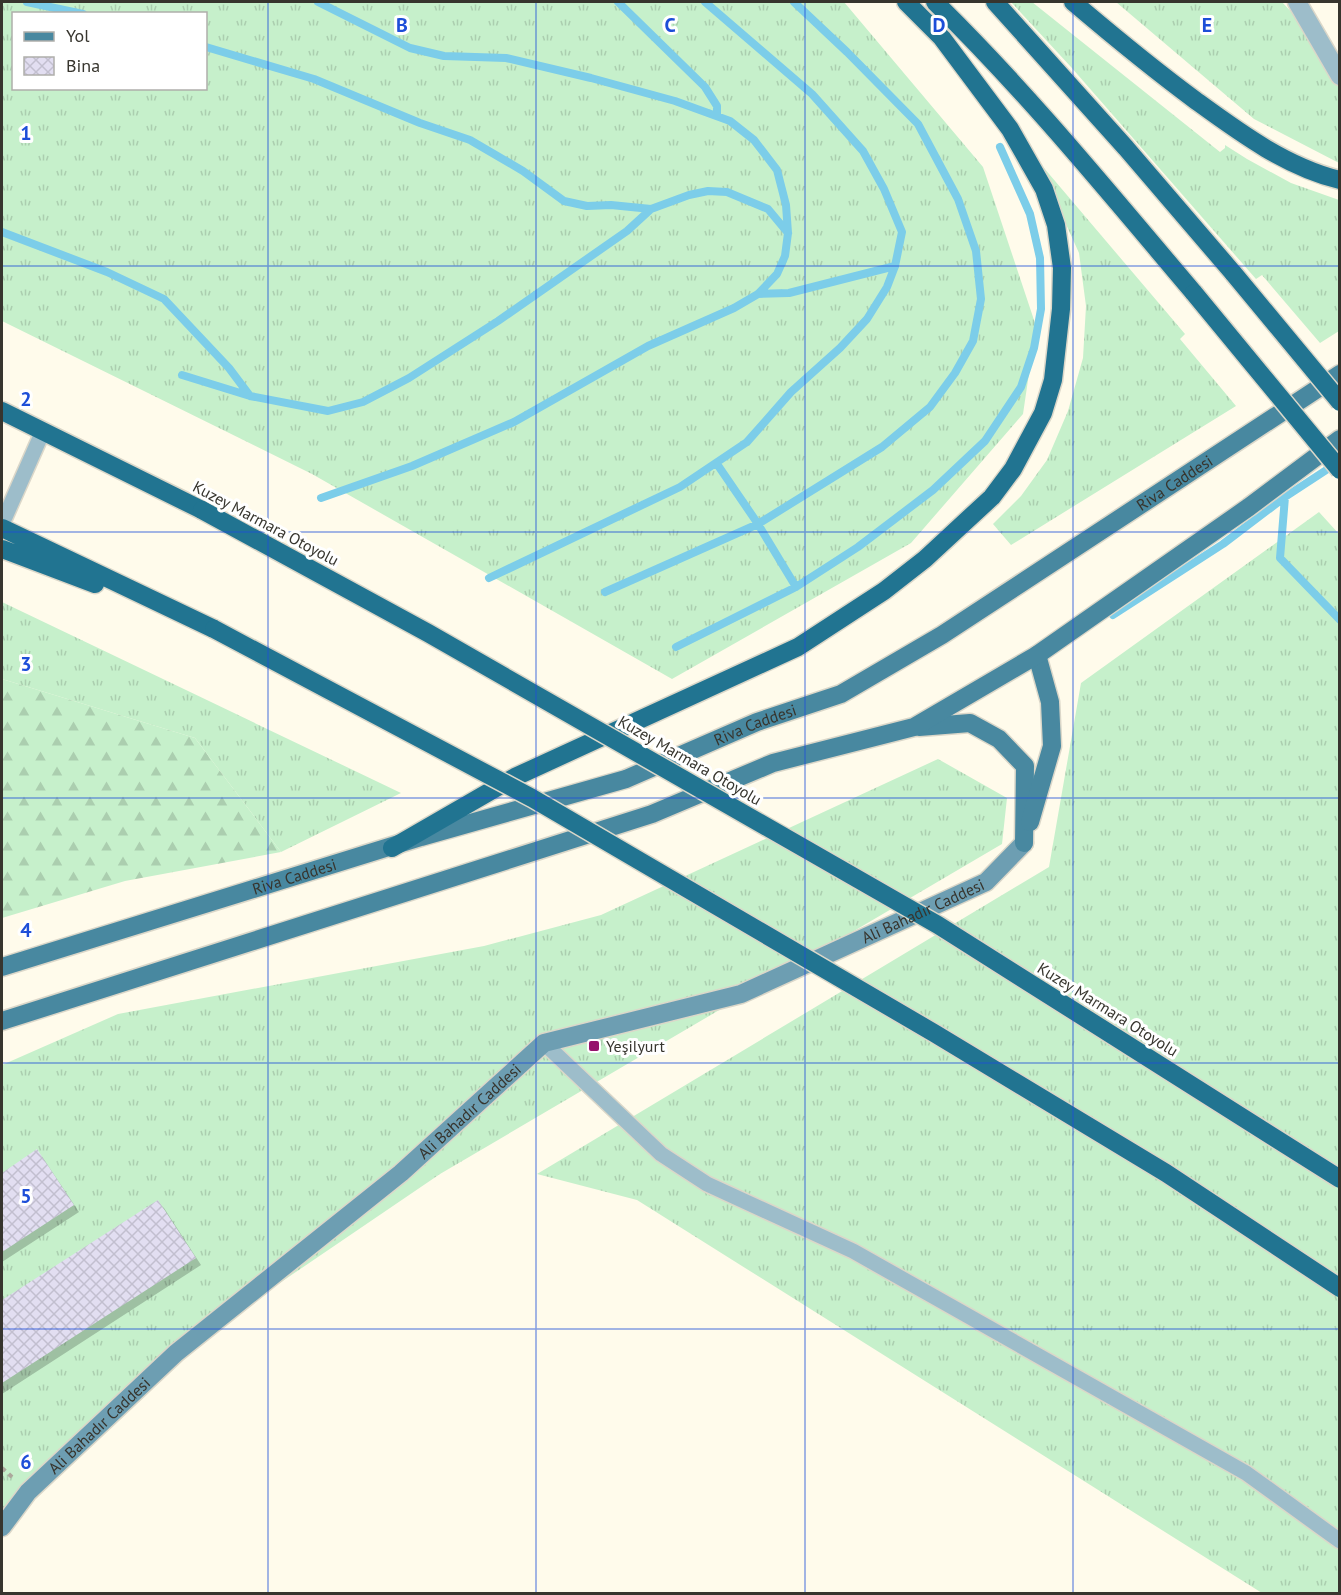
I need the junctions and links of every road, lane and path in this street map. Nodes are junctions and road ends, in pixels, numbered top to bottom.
1 (906, 2) edge
2 (935, 2) edge
3 (995, 2) edge
4 (1073, 2) edge
5 (1297, 2) edge
6 (1340, 76) edge
7 (1340, 180) edge
8 (1340, 374) edge
9 (1340, 402) edge
10 (2, 411) edge
11 (43, 431) junction
12 (1340, 439) edge
13 (1340, 470) edge
14 (2, 526) edge
15 (2, 549) edge
16 (214, 629) junction
17 (1037, 655) junction
18 (914, 727) junction
19 (1024, 843) junction
20 (392, 848) junction
21 (2, 967) edge
22 (2, 1022) edge
23 (544, 1043) junction
24 (1340, 1179) edge
25 (1340, 1288) edge
26 (2, 1527) edge
27 (1340, 1541) edge

1 - 20 highway
2 - 13 highway, bridge
3 - 9 highway, bridge
4 - 7 highway
5 - 6 street
8 - 20 main road, Riva Caddesi
10 - 11 highway, Kuzey Marmara Otoyolu
11 - 14 lane
11 - 24 highway, Kuzey Marmara Otoyolu, bridge
12 - 17 main road
14 - 16 highway
15 - 16 highway
16 - 25 highway, bridge
17 - 18 main road
17 - 19 main road
18 - 19 main road
18 - 22 main road
19 - 23 main road, Ali Bahadır Caddesi
20 - 21 main road, Riva Caddesi
23 - 26 main road, Ali Bahadır Caddesi
23 - 27 lane

